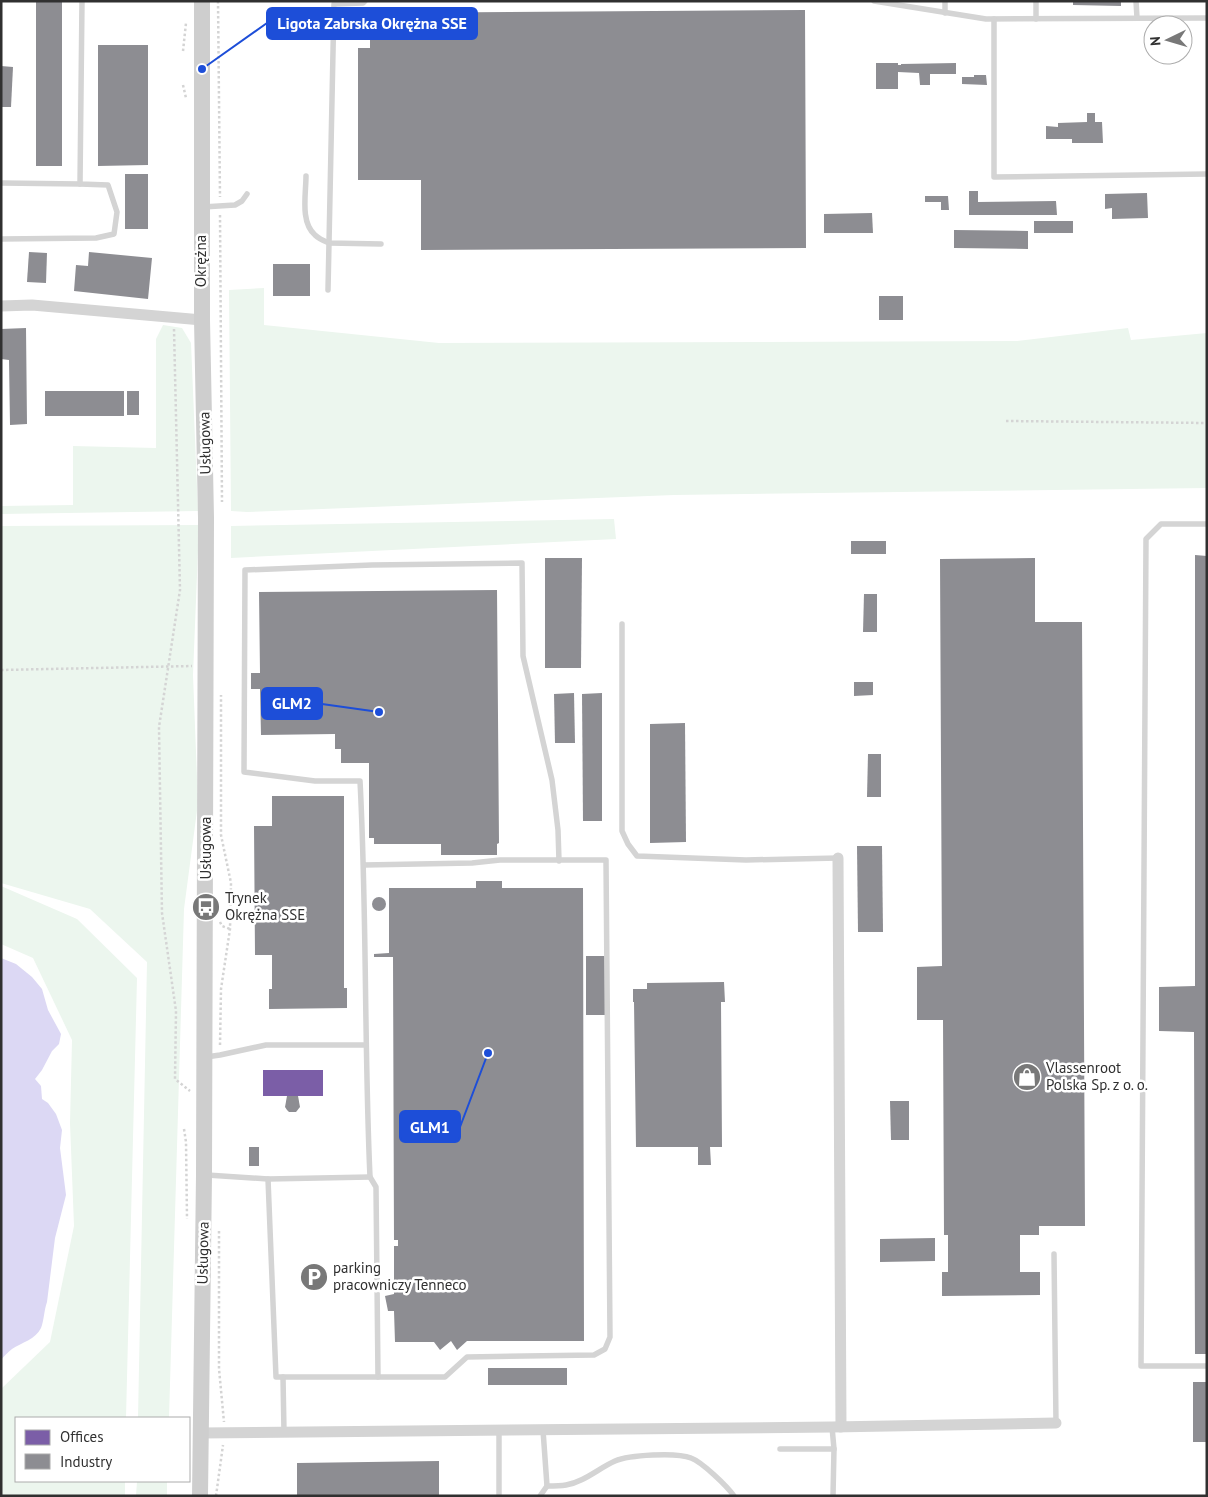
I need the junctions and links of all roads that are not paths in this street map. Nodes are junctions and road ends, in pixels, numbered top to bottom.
1 (82, 1) edge
2 (202, 1) edge
3 (365, 1) edge
4 (874, 1) edge
5 (945, 1) edge
6 (1036, 1) edge
7 (1136, 1) edge
8 (945, 13) junction
9 (1137, 18) junction
10 (1207, 18) edge
11 (994, 19) junction
12 (1036, 19) junction
13 (1207, 174) edge
14 (306, 176) dead end
15 (1, 182) edge
16 (80, 184) junction
17 (247, 194) dead end
18 (201, 207) junction
19 (1, 239) edge
20 (328, 243) junction
21 (381, 244) dead end
22 (328, 290) dead end
23 (1, 306) edge
24 (202, 320) junction
25 (1207, 524) edge
26 (622, 624) dead end
27 (838, 858) joint
28 (559, 860) junction
29 (364, 864) junction
30 (366, 1044) junction
31 (205, 1057) junction
32 (204, 1175) junction
33 (370, 1178) junction
34 (268, 1179) junction
35 (1054, 1254) dead end
36 (1207, 1366) edge
37 (283, 1377) junction
38 (378, 1377) junction
39 (1056, 1423) joint
40 (836, 1427) junction
41 (499, 1430) junction
42 (543, 1430) junction
43 (284, 1432) junction
44 (201, 1433) junction
45 (834, 1448) junction
46 (780, 1449) dead end
47 (547, 1486) junction
48 (734, 1495) edge
49 (200, 1496) edge
50 (500, 1496) edge
51 (540, 1496) edge
52 (833, 1496) edge

1 - 16 lane
2 - 18 street, Okrężna
3 - 20 lane
4 - 8 lane
5 - 8 lane
6 - 12 lane
7 - 9 lane
8 - 11 lane
9 - 10 lane
9 - 12 lane
11 - 12 lane
11 - 13 lane
14 - 20 lane
15 - 16 lane
16 - 19 lane
17 - 18 lane
18 - 24 street, Okrężna
20 - 21 lane
20 - 22 lane
23 - 24 street
24 - 31 street, Usługowa
25 - 36 lane
26 - 27 lane
27 - 40 street
28 - 29 lane
28 - 29 lane
28 - 38 lane
29 - 30 lane
30 - 31 lane
30 - 33 lane
31 - 32 street, Usługowa
32 - 34 lane
32 - 44 street, Usługowa
33 - 34 lane
33 - 38 lane
34 - 37 lane
35 - 39 lane
37 - 38 lane
37 - 43 lane
39 - 40 street
40 - 42 street
40 - 45 lane
41 - 42 street
41 - 43 street
41 - 50 lane
42 - 47 lane
43 - 44 street
44 - 49 street, Usługowa
45 - 46 lane
45 - 52 lane
47 - 48 lane
47 - 51 lane

